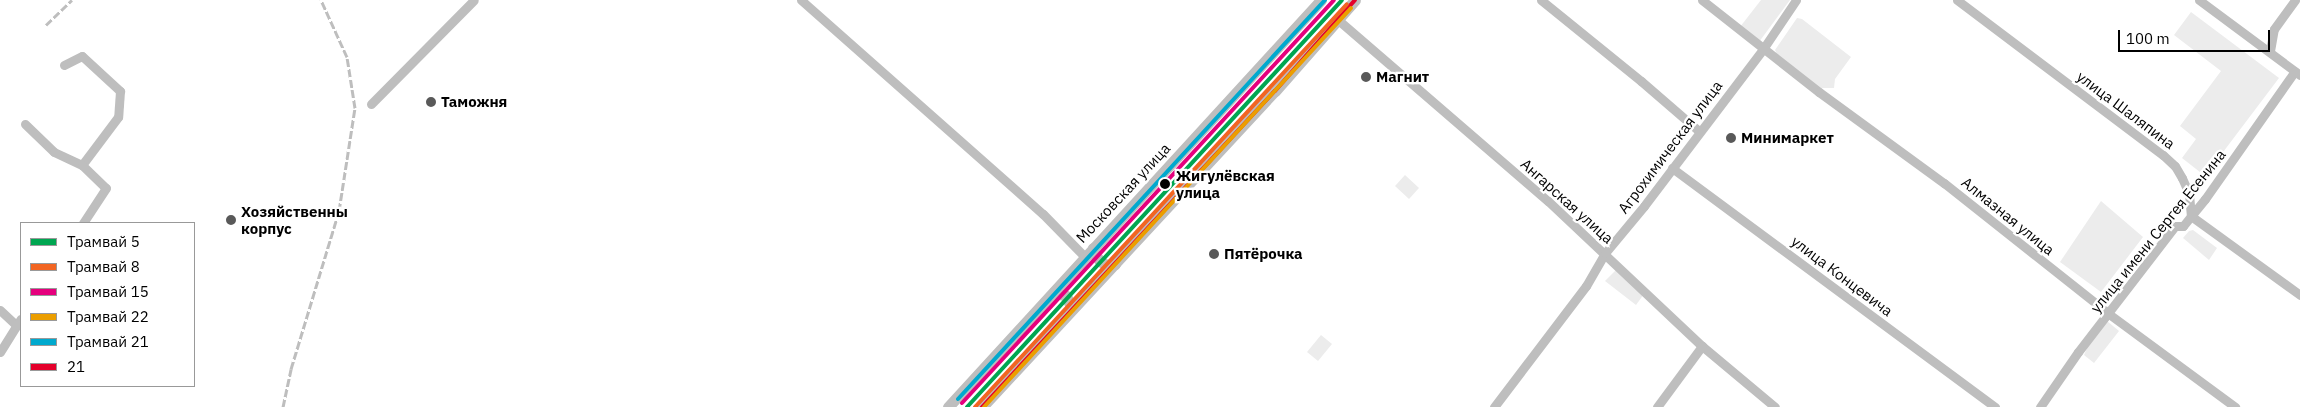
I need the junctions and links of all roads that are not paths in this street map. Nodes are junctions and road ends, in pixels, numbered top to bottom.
1 (474, 0) edge
2 (801, 0) edge
3 (1321, 0) edge
4 (1355, 0) edge
5 (1541, 0) edge
6 (1702, 0) edge
7 (1796, 0) edge
8 (1957, 0) edge
9 (2199, 0) edge
10 (2295, 0) edge
11 (1337, 19) junction
12 (1763, 49) junction
13 (2270, 51) junction
14 (64, 66) dead end
15 (2298, 73) edge
16 (371, 104) dead end
17 (25, 124) dead end
18 (1699, 131) junction
19 (82, 165) junction
20 (1672, 168) junction
21 (2191, 216) junction
22 (84, 222) edge
23 (1093, 248) junction
24 (1604, 253) junction
25 (1085, 257) junction
26 (1114, 264) junction
27 (1104, 275) junction
28 (1054, 292) junction
29 (2300, 296) edge
30 (1072, 309) junction
31 (0, 310) edge
32 (2109, 314) junction
33 (19, 323) edge
34 (1702, 346) junction
35 (0, 352) edge
36 (948, 407) edge
37 (982, 407) edge
38 (1494, 407) edge
39 (1657, 407) edge
40 (1775, 407) edge
41 (1995, 407) edge
42 (2040, 407) edge
43 (2235, 407) edge

1 - 16 street
2 - 25 street
3 - 23 street, Московская улица
4 - 11 street
5 - 18 street
6 - 12 street, Алмазная улица
7 - 12 street, Агрохимическая улица
8 - 21 street, улица Шаляпина
9 - 13 street
10 - 13 street
11 - 24 street, Ангарская улица
11 - 26 street
12 - 18 street, Агрохимическая улица
12 - 32 street, Алмазная улица
13 - 15 street
14 - 19 street
15 - 21 street, улица имени Сергея Есенина
17 - 19 street
18 - 20 street, Агрохимическая улица
19 - 22 street
20 - 24 street, Агрохимическая улица
20 - 41 street, улица Концевича
21 - 29 street
21 - 32 street, улица имени Сергея Есенина
23 - 25 street, Московская улица
23 - 26 street
24 - 34 street, Ангарская улица
24 - 38 street, Агрохимическая улица
25 - 27 street
25 - 28 street, Московская улица
26 - 27 street
27 - 30 street
28 - 30 street
28 - 36 street, Московская улица
30 - 37 street
31 - 33 street
32 - 42 street, улица имени Сергея Есенина
32 - 43 street, Алмазная улица
33 - 35 street
34 - 39 street
34 - 40 street, Ангарская улица

